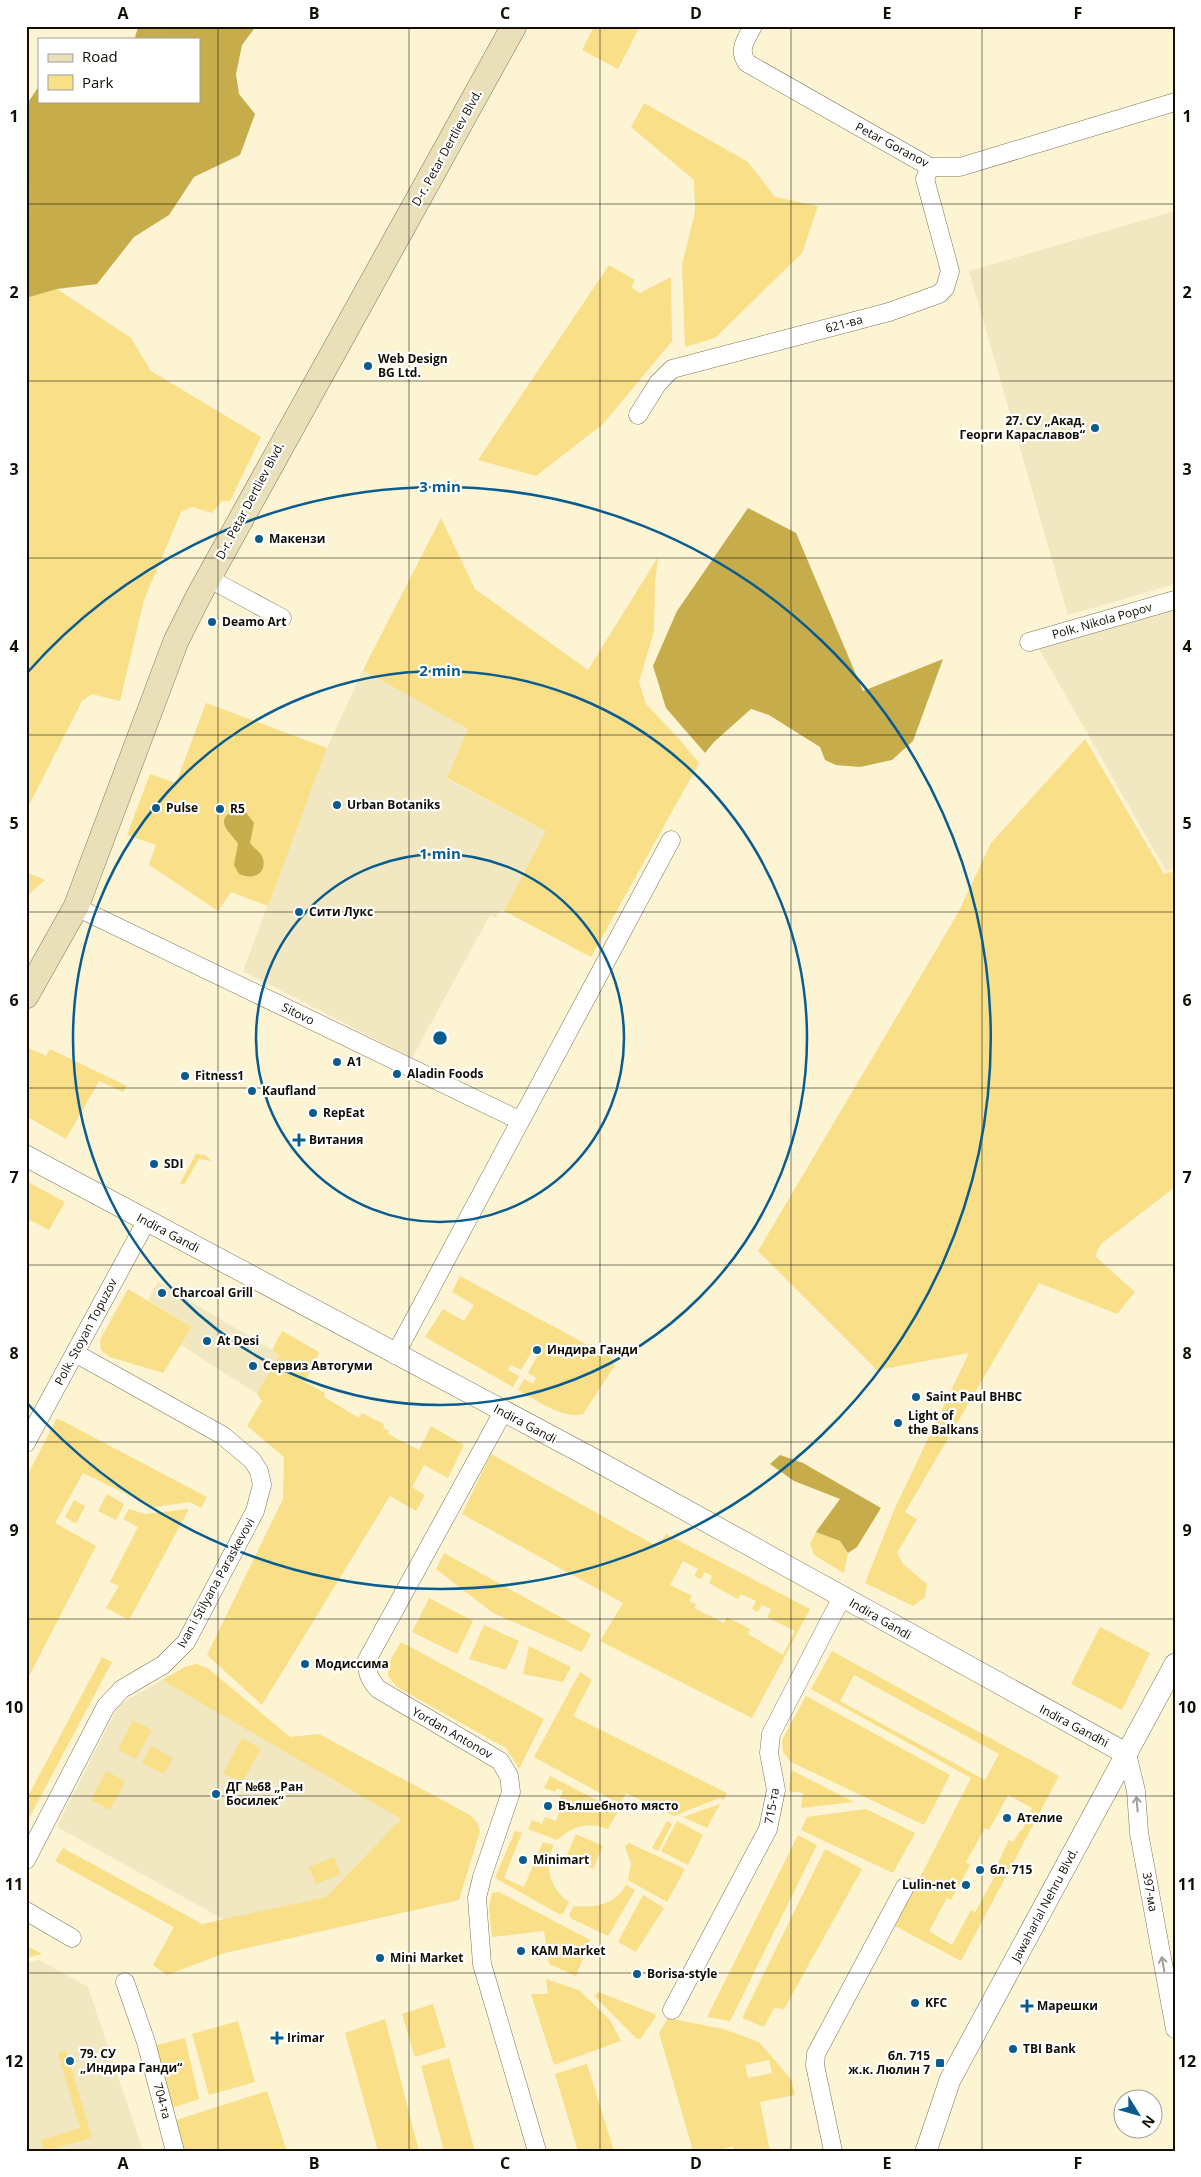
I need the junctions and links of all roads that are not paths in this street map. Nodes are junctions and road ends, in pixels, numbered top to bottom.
1 (753, 26) edge
2 (510, 28) edge
3 (1175, 102) edge
4 (930, 167) junction
5 (638, 415) dead end
6 (208, 578) junction
7 (1175, 600) edge
8 (282, 618) dead end
9 (1029, 642) dead end
10 (670, 840) dead end
11 (76, 907) junction
12 (26, 996) edge
13 (520, 1120) junction
14 (26, 1156) edge
15 (146, 1222) junction
16 (75, 1353) junction
17 (395, 1355) junction
18 (503, 1412) junction
19 (26, 1443) edge
20 (842, 1598) junction
21 (1175, 1664) edge
22 (1127, 1754) junction
23 (26, 1860) edge
24 (905, 1887) dead end
25 (26, 1911) edge
26 (72, 1938) dead end
27 (128, 1988) dead end
28 (672, 2010) dead end
29 (1175, 2029) edge
30 (175, 2151) edge
31 (537, 2151) edge
32 (833, 2151) edge
33 (926, 2151) edge

1 - 4 street, Petar Goranov
2 - 6 main road, D-r. Petar Dertliev Blvd.
3 - 4 street, Petar Goranov
4 - 5 street, 621-ва
6 - 8 street
6 - 11 main road, D-r. Petar Dertliev Blvd.
7 - 9 street, Polk. Nikola Popov
10 - 13 street
11 - 12 main road, D-r. Petar Dertliev Blvd.
11 - 13 street, Sitovo
13 - 17 street
14 - 15 street, Indira Gandi
15 - 16 street, Polk. Stoyan Topuzov
15 - 17 street, Indira Gandi
16 - 19 street, Polk. Stoyan Topuzov
16 - 23 street, Ivan i Stilyana Paraskevovi
17 - 18 street, Indira Gandi
18 - 20 street, Indira Gandi
18 - 31 street, Yordan Antonov
20 - 22 street, Indira Gandi
20 - 28 street, 715-та
21 - 22 street, Jawaharlal Nehru Blvd.
29 -> 22 street, 397-ма
22 - 33 street, Jawaharlal Nehru Blvd.
24 - 32 street
25 - 26 street
27 - 30 street, 704-та

